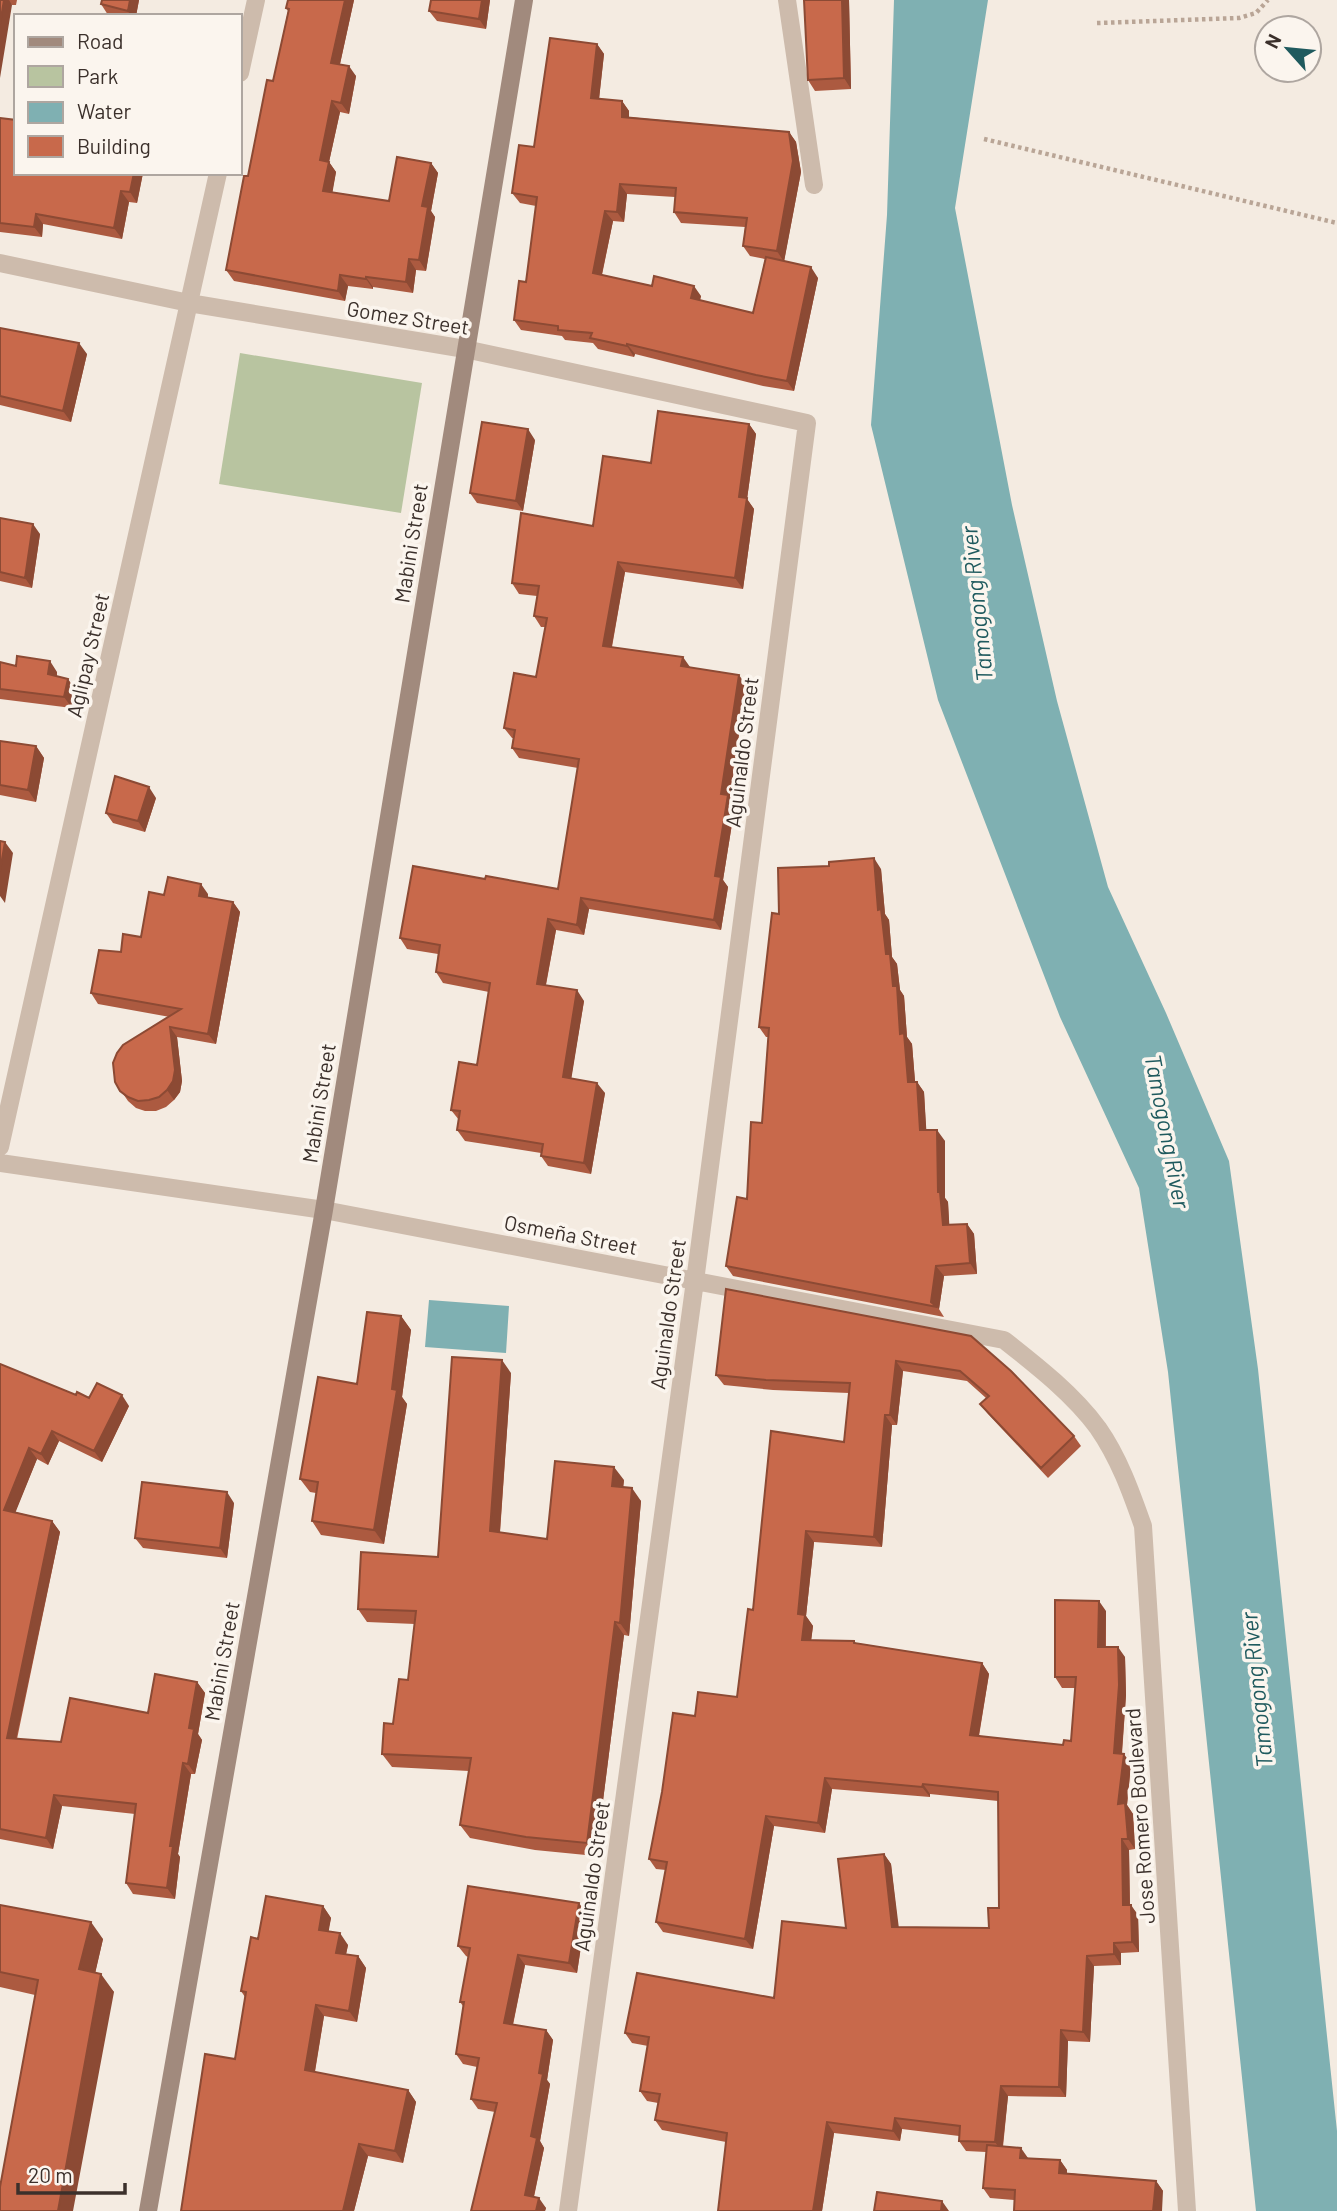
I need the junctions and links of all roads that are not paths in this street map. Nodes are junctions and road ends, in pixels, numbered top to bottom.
1 (256, 0) edge
2 (524, 0) edge
3 (787, 0) edge
4 (242, 64) edge
5 (218, 175) edge
6 (814, 185) dead end
7 (0, 263) edge
8 (189, 303) junction
9 (465, 349) junction
10 (807, 423) joint
11 (0, 1147) edge
12 (0, 1163) edge
13 (324, 1210) junction
14 (695, 1281) junction
15 (1098, 1428) joint
16 (148, 2211) edge
17 (568, 2211) edge
18 (1188, 2211) edge

1 - 4 street
2 - 9 street, Mabini Street
3 - 6 street
5 - 8 street, Aglipay Street
7 - 8 street, Gomez Street
8 - 9 street, Gomez Street
8 - 11 street, Aglipay Street
9 - 10 street, Gomez Street
9 - 13 street, Mabini Street
10 - 14 street, Aguinaldo Street
12 - 13 street, Osmeña Street
13 - 14 street, Osmeña Street
13 - 16 street, Mabini Street
14 - 15 street, Osmeña Street
14 - 17 street, Aguinaldo Street
15 - 18 street, Jose Romero Boulevard

